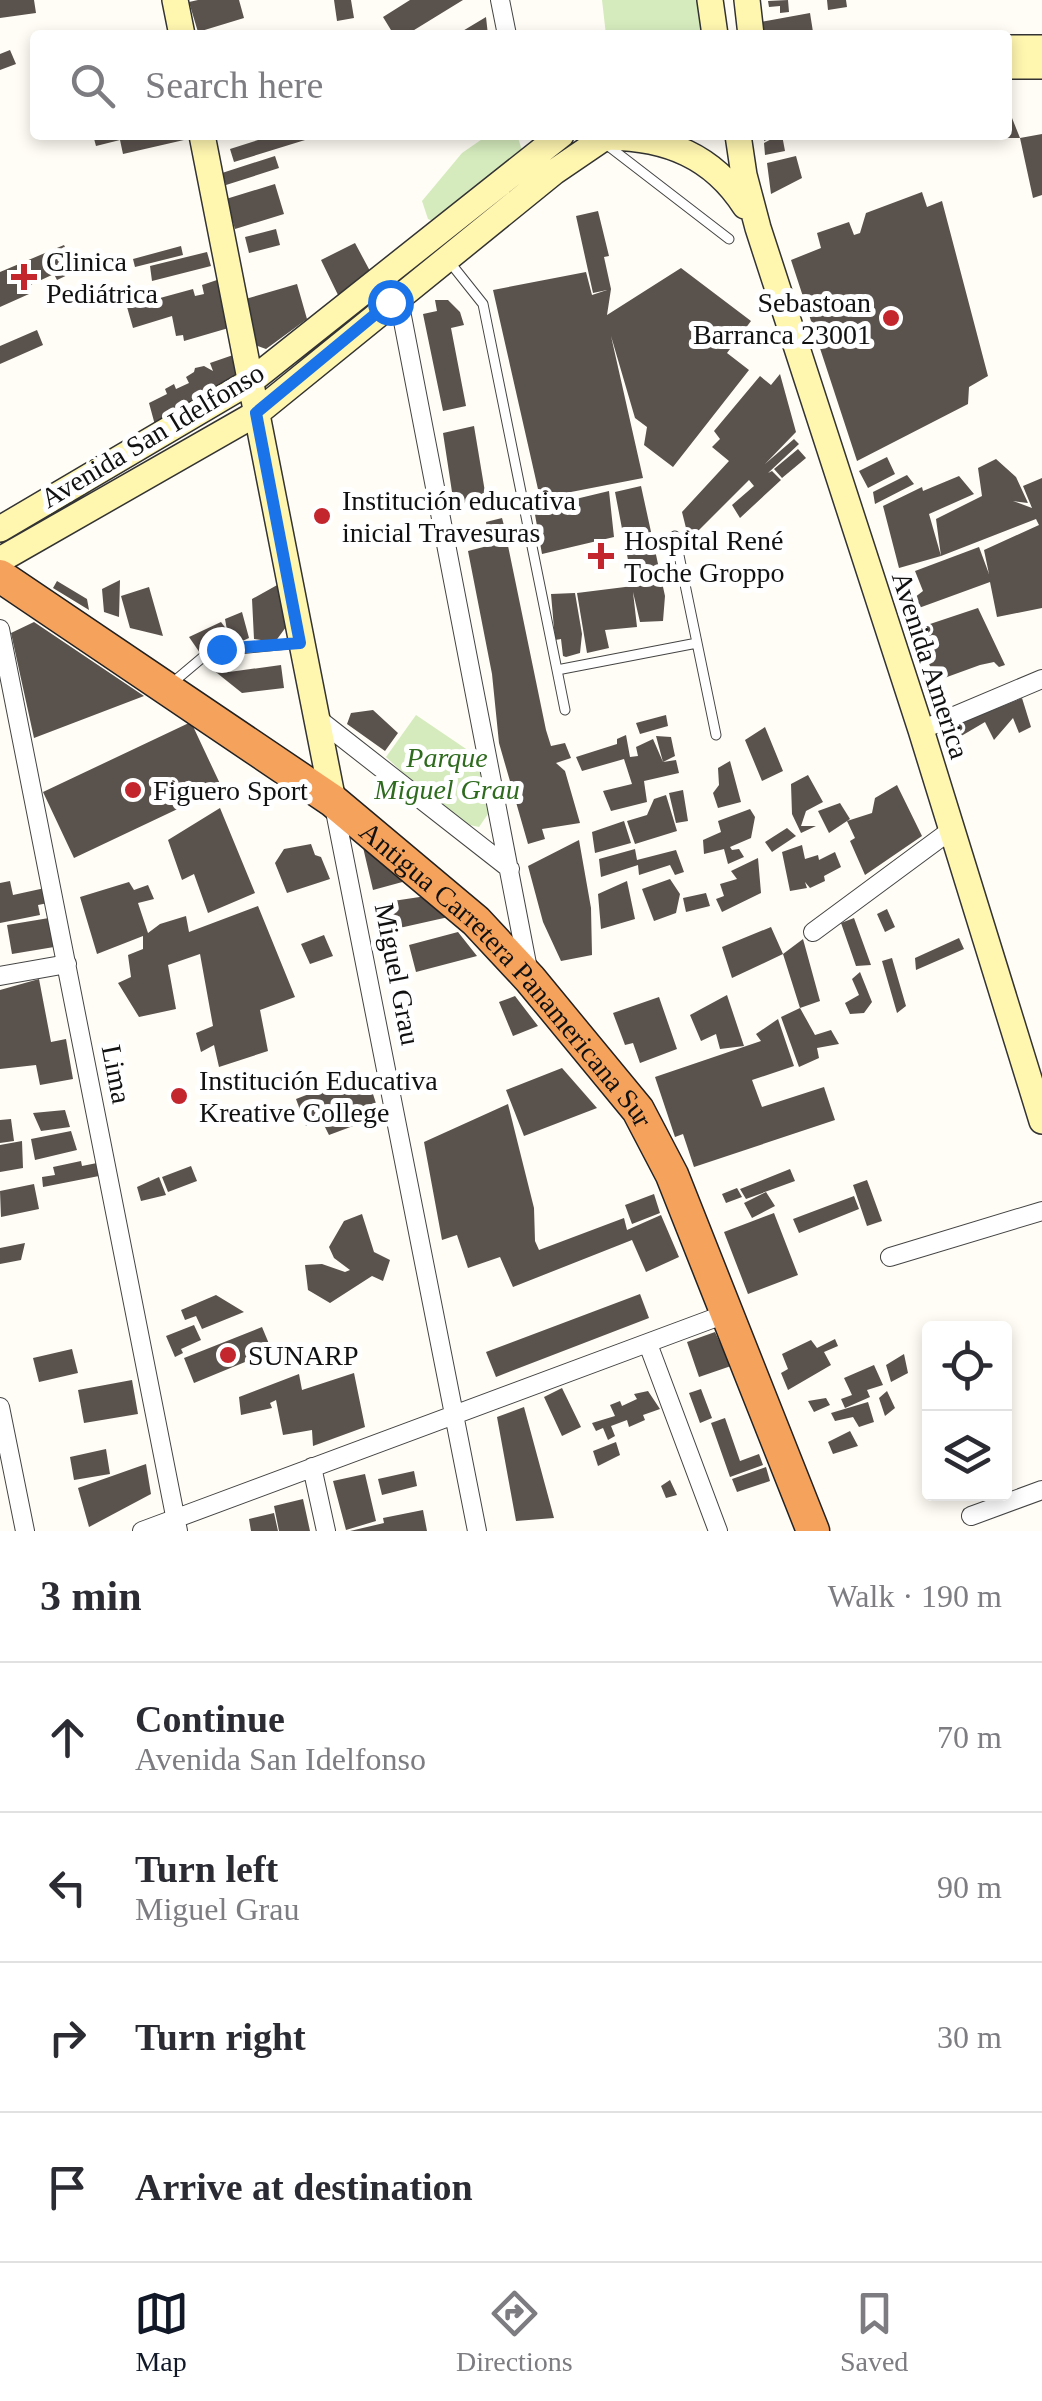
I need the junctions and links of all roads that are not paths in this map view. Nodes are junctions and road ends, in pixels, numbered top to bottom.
1 (175, 0) edge
2 (500, 0) edge
3 (710, 0) edge
4 (747, 0) edge
5 (181, 30) edge
6 (506, 30) edge
7 (714, 30) edge
8 (750, 30) edge
9 (1012, 48) edge
10 (1042, 48) edge
11 (1012, 66) edge
12 (1042, 66) edge
13 (203, 140) edge
14 (603, 140) edge
15 (612, 140) edge
16 (652, 140) edge
17 (739, 140) edge
18 (532, 143) edge
19 (554, 172) junction
20 (758, 228) junction
21 (729, 240) dead end
22 (447, 258) junction
23 (381, 294) junction
24 (250, 382) junction
25 (256, 413) junction
26 (0, 529) edge
27 (675, 536) dead end
28 (0, 560) edge
29 (0, 576) edge
30 (0, 629) edge
31 (300, 643) junction
32 (696, 643) junction
33 (557, 670) junction
34 (1042, 679) edge
35 (166, 688) junction
36 (565, 710) dead end
37 (317, 718) junction
38 (921, 730) junction
39 (716, 735) dead end
40 (333, 800) junction
41 (500, 819) junction
42 (951, 830) junction
43 (471, 838) junction
44 (510, 869) junction
45 (813, 932) dead end
46 (67, 964) junction
47 (0, 976) edge
48 (530, 979) junction
49 (1042, 1121) edge
50 (1042, 1211) edge
51 (890, 1258) dead end
52 (728, 1313) junction
53 (648, 1344) junction
54 (0, 1407) edge
55 (455, 1416) junction
56 (312, 1467) junction
57 (1042, 1490) edge
58 (971, 1516) dead end
59 (177, 1525) edge
60 (24, 1531) edge
61 (142, 1531) edge
62 (326, 1531) edge
63 (478, 1531) edge
64 (718, 1531) edge
65 (813, 1531) edge

1 - 5 street
2 - 6 street
3 - 7 street
4 - 8 street
9 - 10 street
11 - 12 street
13 - 24 street, Miguel Grau
14 - 19 street, Avenida San Idelfonso
15 - 21 lane
16 - 20 street
17 - 20 street
18 - 19 street
18 - 23 street, Avenida San Idelfonso
19 - 22 street, Avenida San Idelfonso
20 - 38 street, Avenida America
22 - 23 street, Avenida San Idelfonso
22 - 33 lane
23 - 24 street, Avenida San Idelfonso
23 - 25 street, Avenida San Idelfonso
23 - 41 street
24 - 25 street, Miguel Grau
24 - 26 street, Avenida San Idelfonso
25 - 28 street, Avenida San Idelfonso
25 - 31 street, Miguel Grau
27 - 32 lane
29 - 35 highway, Antigua Carretera Panamericana Sur
30 - 46 street, Lima
31 - 35 lane
31 - 37 street, Miguel Grau
32 - 33 lane
32 - 39 lane
33 - 36 lane
34 - 38 street
35 - 40 highway, Antigua Carretera Panamericana Sur
37 - 40 street, Miguel Grau
37 - 43 street
38 - 42 street, Avenida America
40 - 48 highway, Antigua Carretera Panamericana Sur
40 - 55 street, Miguel Grau
41 - 43 street
41 - 44 street
42 - 45 street
42 - 49 street, Avenida America
43 - 44 street
44 - 48 street
46 - 47 street
46 - 59 street, Lima
48 - 52 highway, Antigua Carretera Panamericana Sur
50 - 51 street
52 - 53 street
52 - 65 highway, Antigua Carretera Panamericana Sur
53 - 55 street
53 - 64 street
54 - 60 street
55 - 56 street
55 - 63 street, Miguel Grau
56 - 59 street
56 - 62 street
57 - 58 street
59 - 61 street

